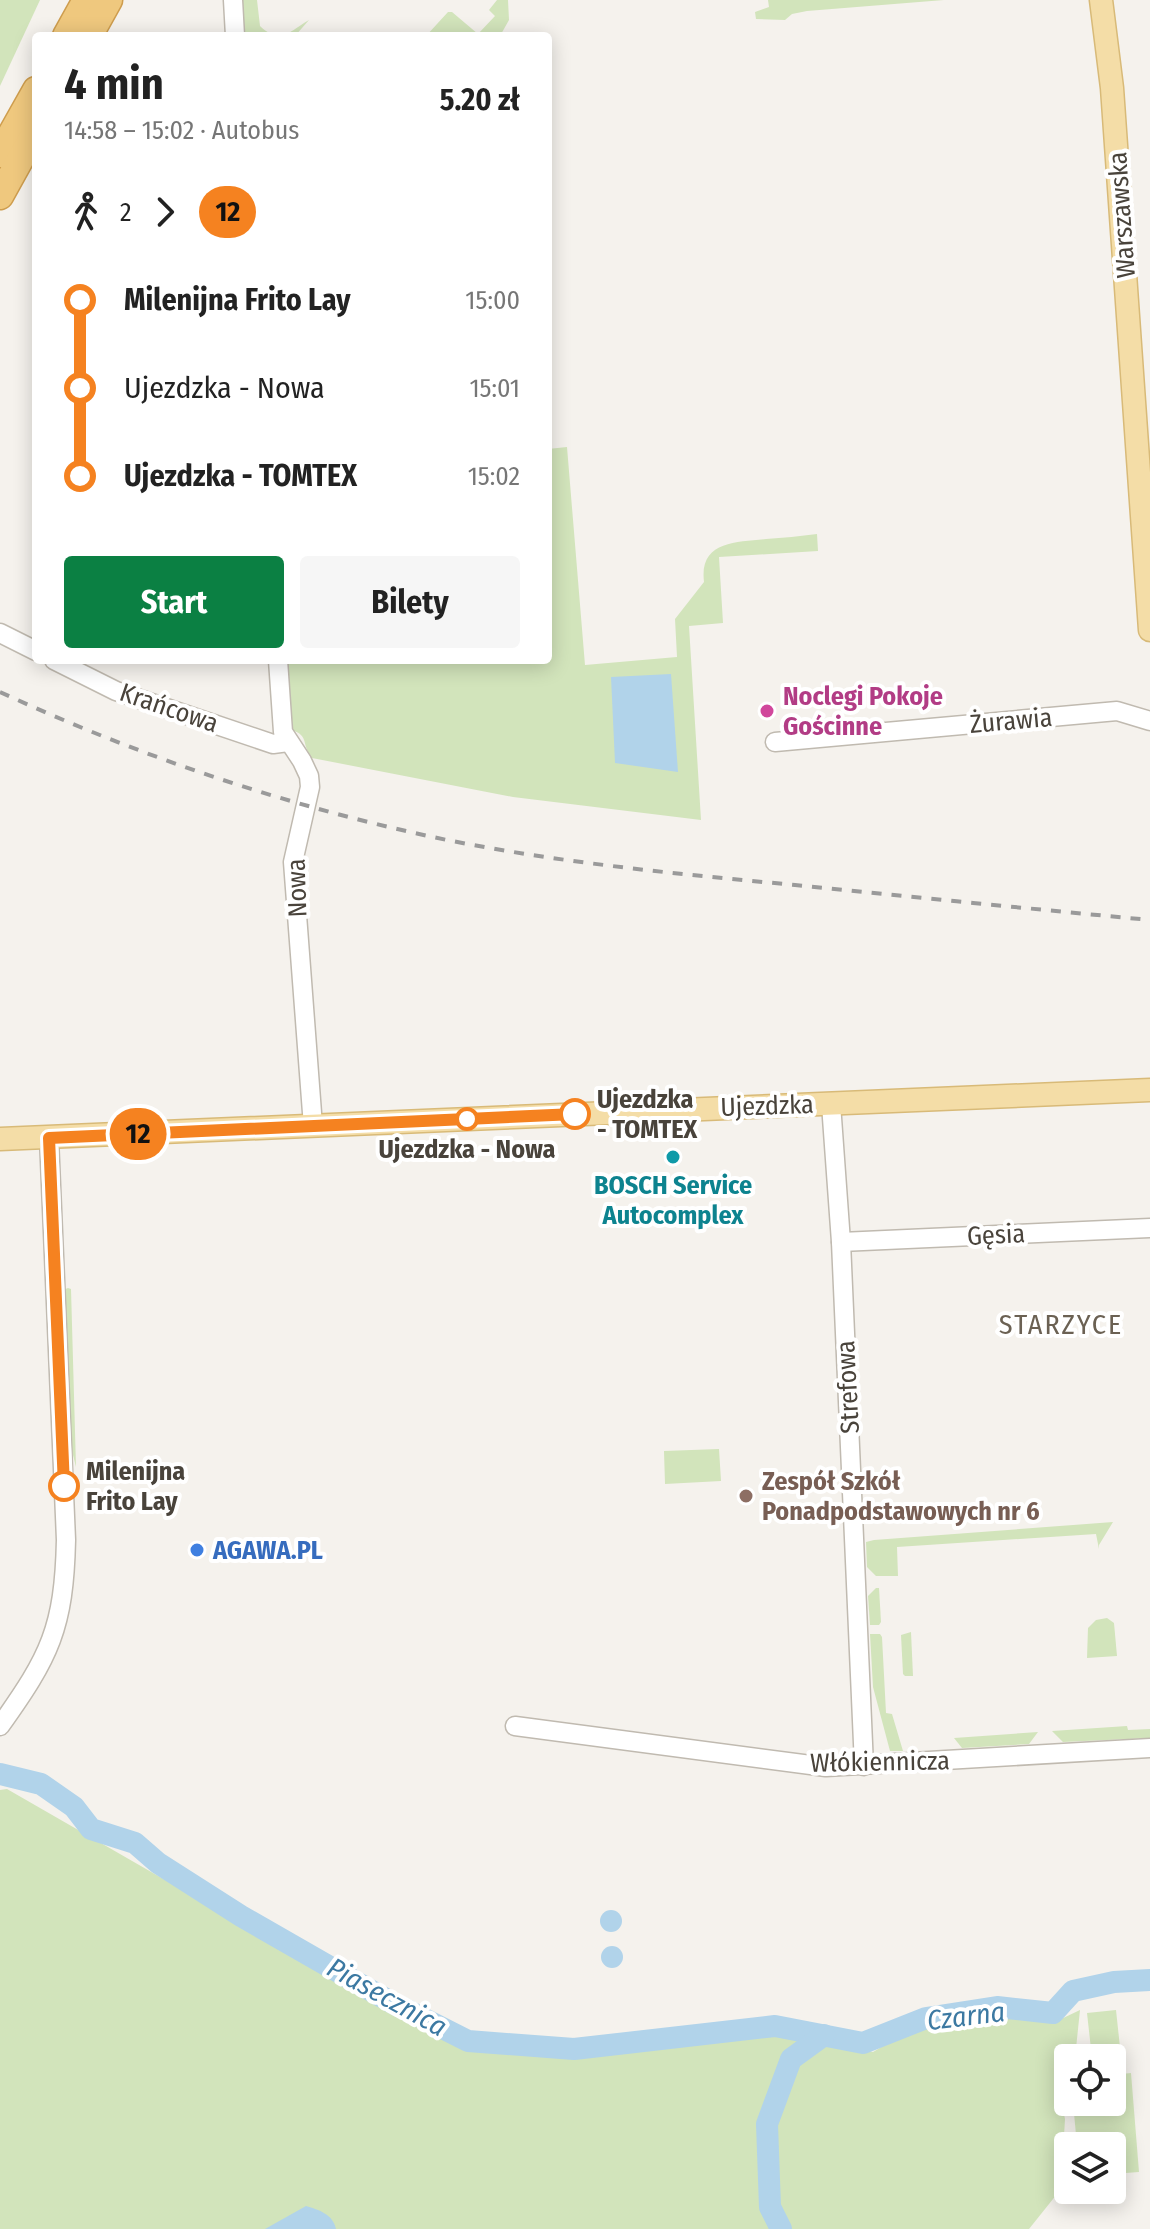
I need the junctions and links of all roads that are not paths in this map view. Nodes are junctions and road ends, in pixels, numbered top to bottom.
1 (86, 0) edge
2 (109, 0) edge
3 (233, 0) edge
4 (1101, 0) edge
5 (1116, 0) edge
6 (68, 32) edge
7 (91, 32) edge
8 (235, 32) edge
9 (1112, 88) junction
10 (32, 97) edge
11 (32, 138) edge
12 (0, 154) edge
13 (0, 196) edge
14 (1146, 503) edge
15 (1150, 630) edge
16 (0, 633) edge
17 (32, 649) edge
18 (62, 664) edge
19 (278, 664) edge
20 (1150, 721) edge
21 (288, 742) junction
22 (775, 742) dead end
23 (1150, 1090) edge
24 (831, 1104) junction
25 (313, 1126) junction
26 (49, 1138) junction
27 (0, 1139) edge
28 (1150, 1228) edge
29 (841, 1242) junction
30 (0, 1726) edge
31 (515, 1726) dead end
32 (1150, 1748) edge
33 (864, 1766) junction

1 - 6 highway
2 - 7 highway
3 - 8 street
4 - 9 main road, Warszawska
5 - 9 main road, Warszawska
9 - 14 main road, Warszawska
10 - 12 highway
11 - 13 highway
14 - 15 main road, Warszawska
16 - 17 street
18 - 21 street, Krańcowa
19 - 21 street, Nowa
20 - 22 street, Żurawia
21 - 25 street, Nowa
23 - 24 main road, Ujezdzka
24 - 25 main road, Ujezdzka
24 - 29 street, Strefowa
25 - 26 main road, Ujezdzka
26 - 27 main road, Ujezdzka
26 - 30 street
28 - 29 street, Gęsia
29 - 33 street, Strefowa
31 - 33 street, Włókiennicza
32 - 33 street, Włókiennicza

